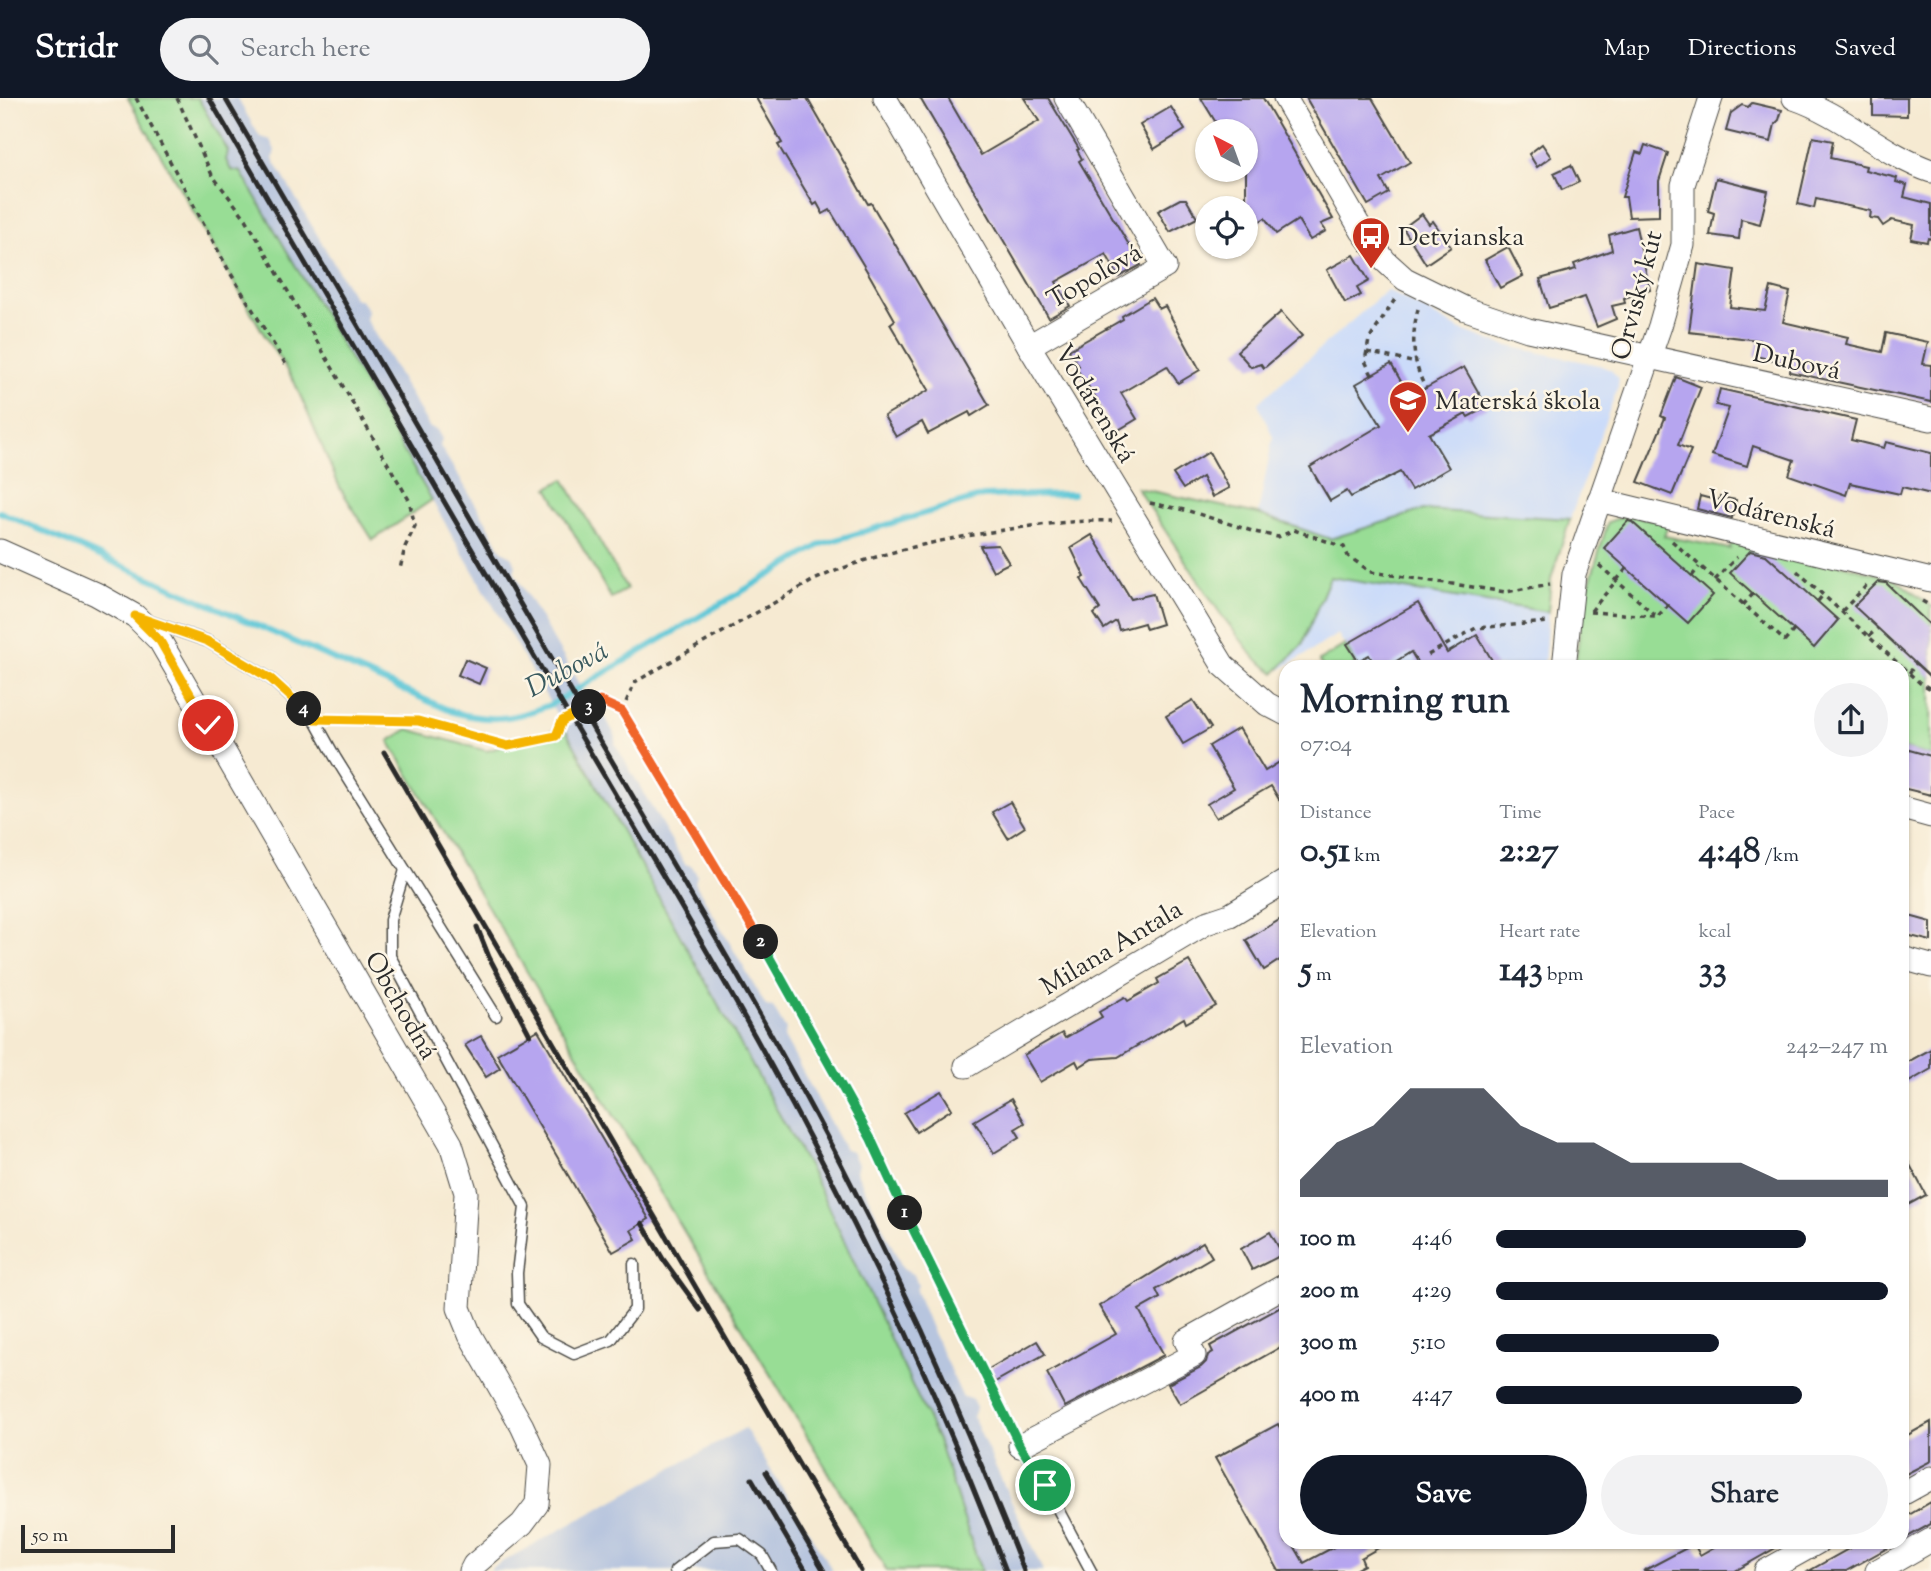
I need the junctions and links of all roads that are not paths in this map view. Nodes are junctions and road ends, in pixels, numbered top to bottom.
1 (885, 98) edge
2 (1066, 98) edge
3 (1285, 98) edge
4 (1711, 98) edge
5 (1794, 98) edge
6 (1931, 171) edge
7 (1029, 346) junction
8 (1651, 358) junction
9 (1931, 419) edge
10 (1599, 500) junction
11 (0, 551) edge
12 (1931, 580) edge
13 (135, 616) junction
14 (1565, 660) edge
15 (1279, 710) edge
16 (1909, 810) edge
17 (1931, 816) edge
18 (405, 870) junction
19 (1279, 885) edge
20 (1909, 960) edge
21 (1931, 966) edge
22 (496, 1016) dead end
23 (966, 1066) dead end
24 (634, 1264) dead end
25 (1279, 1289) edge
26 (1020, 1446) joint
27 (1931, 1478) edge
28 (1909, 1490) edge
29 (1931, 1540) edge
30 (1805, 1549) edge
31 (471, 1571) edge
32 (675, 1571) edge
33 (771, 1571) edge
34 (1091, 1571) edge
35 (1766, 1571) edge
36 (1877, 1571) edge

1 - 7 street, Vodárenská
2 - 7 street, Topoľová
3 - 8 street
4 - 8 street, Orviský kút
5 - 6 street
7 - 15 street, Vodárenská
8 - 9 street, Dubová
8 - 10 street, Orviský kút
10 - 12 street, Vodárenská
10 - 14 street, Orviský kút
11 - 13 street, Obchodná
13 - 18 lane
13 - 31 street, Obchodná
16 - 17 street
18 - 22 lane
18 - 24 lane
19 - 23 street, Milana Antala
20 - 21 street
25 - 26 street
26 - 34 lane
27 - 28 street
29 - 36 street
30 - 35 street
32 - 33 lane

